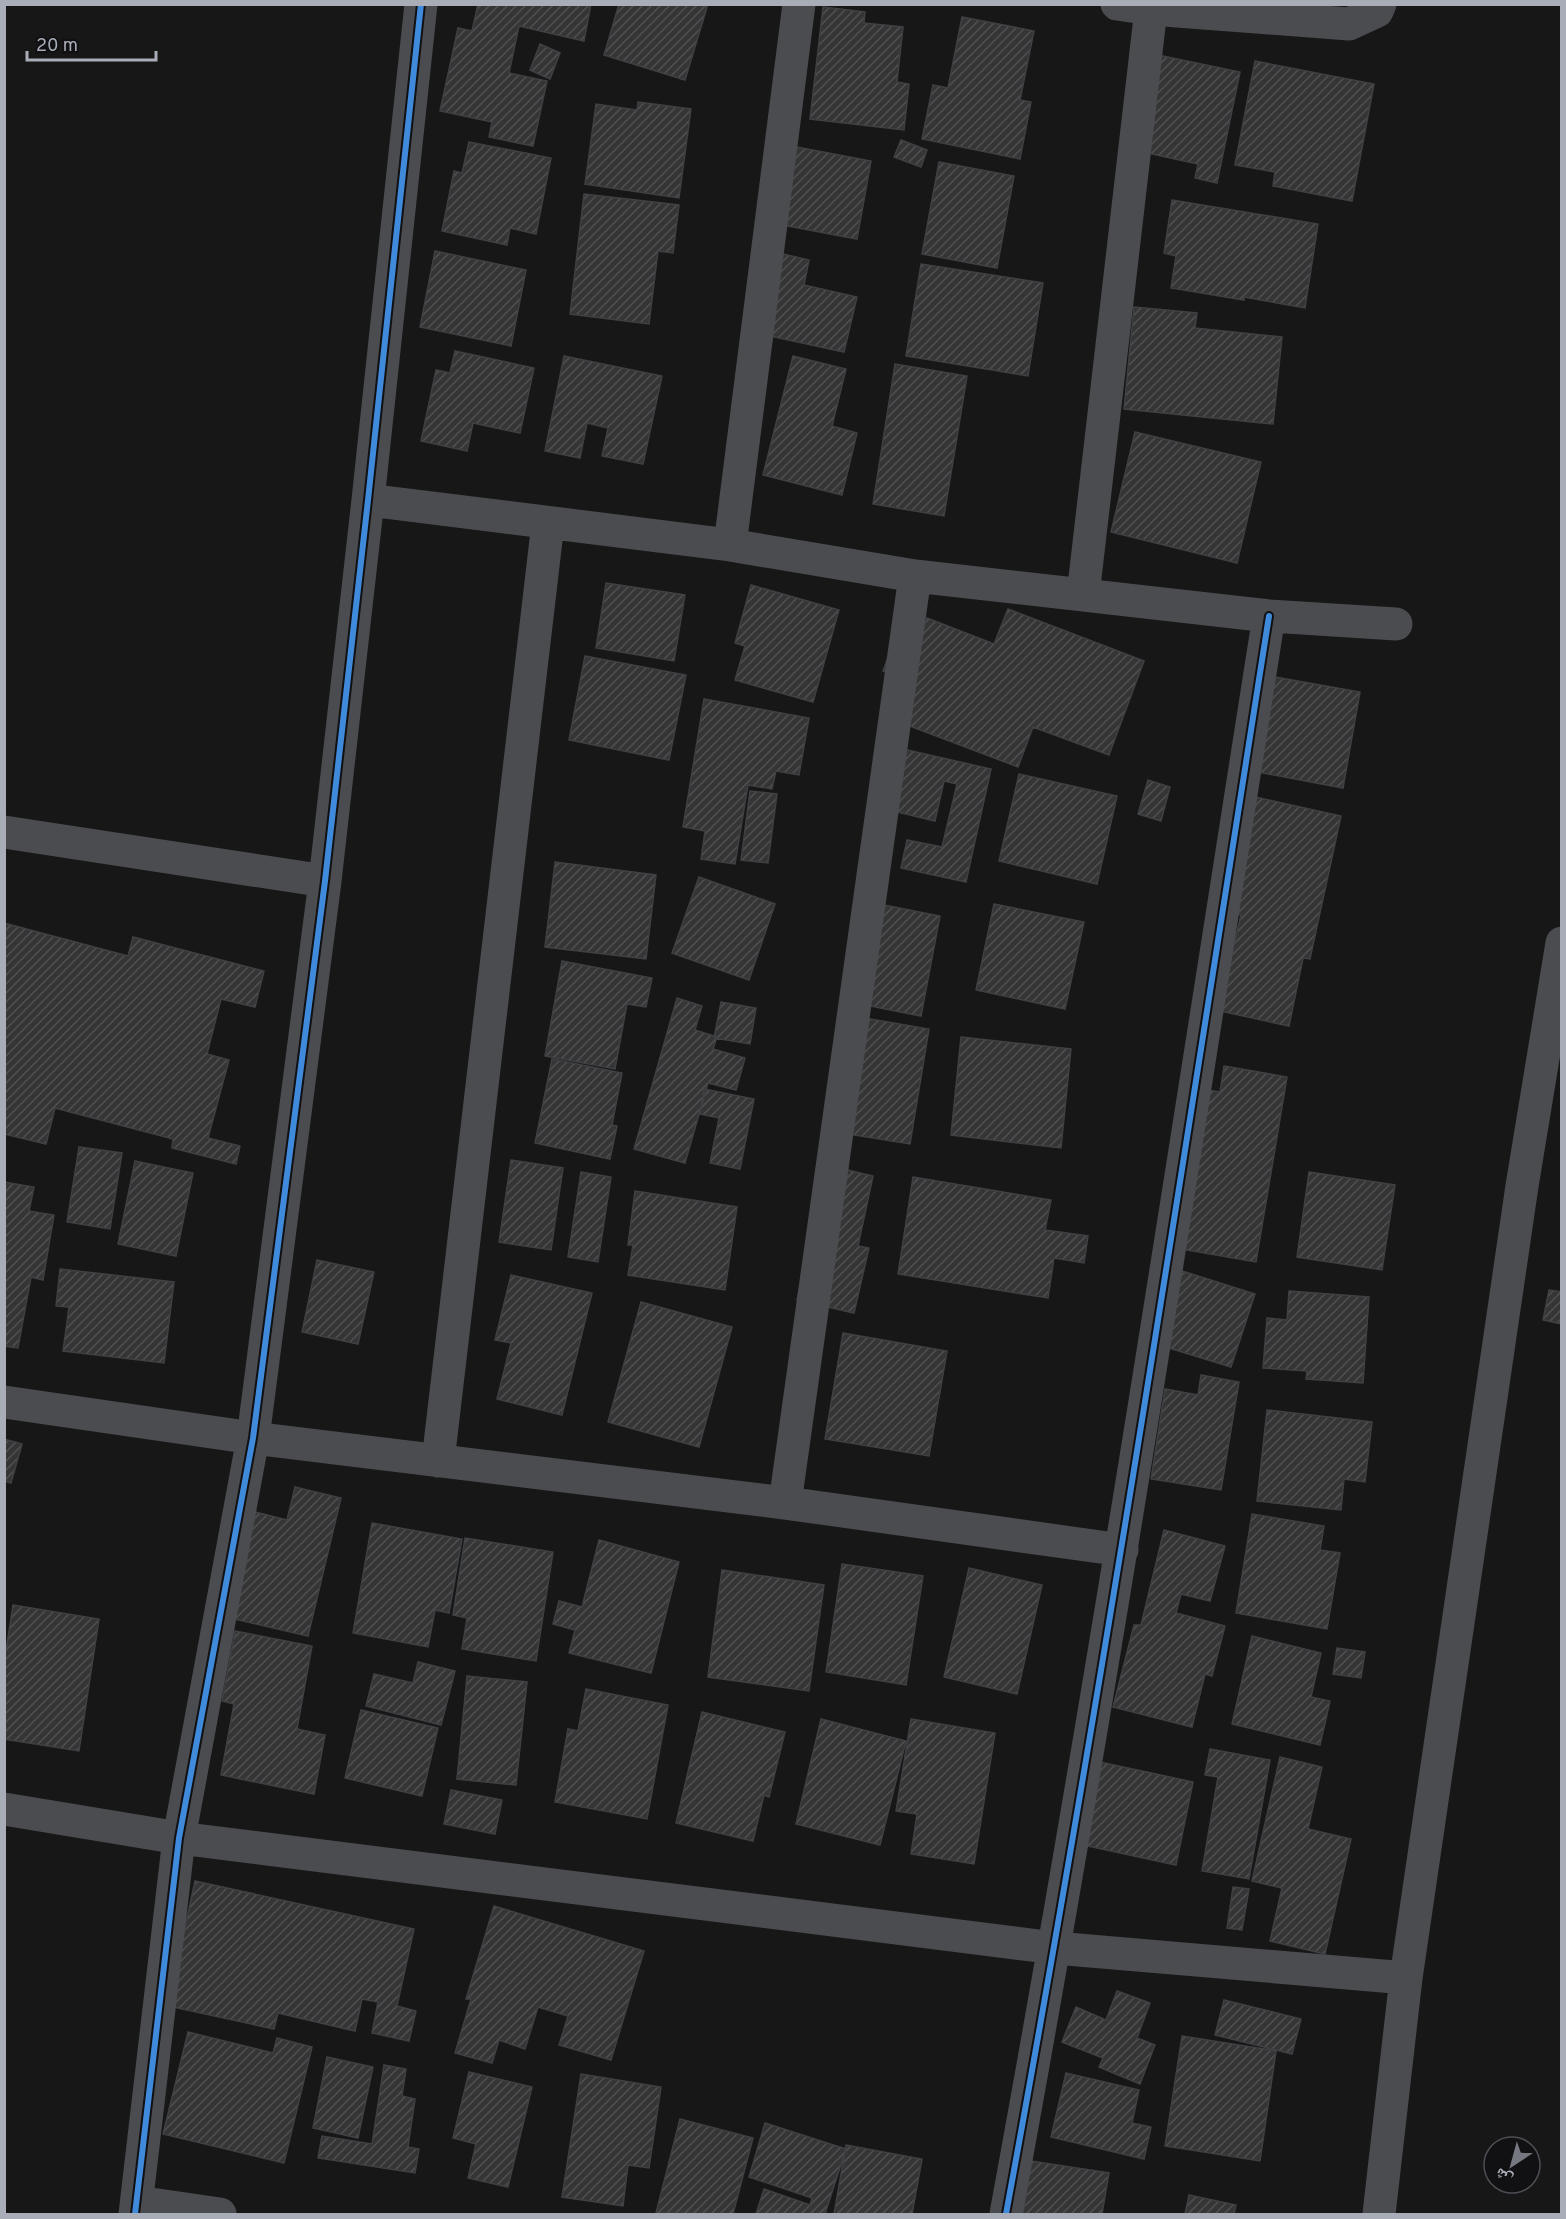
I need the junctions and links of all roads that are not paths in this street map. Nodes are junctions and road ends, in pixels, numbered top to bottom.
1 (421, 4) edge
2 (799, 4) edge
3 (1117, 4) edge
4 (1380, 4) edge
5 (1151, 9) junction
6 (368, 501) junction
7 (548, 523) junction
8 (730, 545) junction
9 (915, 576) junction
10 (1083, 595) junction
11 (1269, 615) junction
12 (1396, 624) dead end
13 (4, 832) edge
14 (325, 881) junction
15 (1562, 943) edge
16 (4, 1402) edge
17 (253, 1438) junction
18 (438, 1461) junction
19 (785, 1503) junction
20 (1122, 1550) junction
21 (4, 1809) edge
22 (179, 1838) junction
23 (1055, 1948) junction
24 (1406, 1978) junction
25 (136, 2208) edge
26 (220, 2214) edge
27 (1006, 2214) edge
28 (1379, 2214) edge

1 - 6 street
2 - 8 street
3 - 5 street
4 - 5 street
5 - 10 street
6 - 7 street
6 - 14 street
7 - 8 street
7 - 18 street
8 - 9 street
9 - 10 street
9 - 19 street
10 - 11 street
11 - 12 street
11 - 20 street
13 - 14 street
14 - 17 street
15 - 24 street
16 - 17 street
17 - 18 street
17 - 22 street
18 - 19 street
19 - 20 street
20 - 23 street
21 - 22 street
22 - 23 street
22 - 25 street
23 - 24 street
23 - 27 street
24 - 28 street
25 - 26 street

